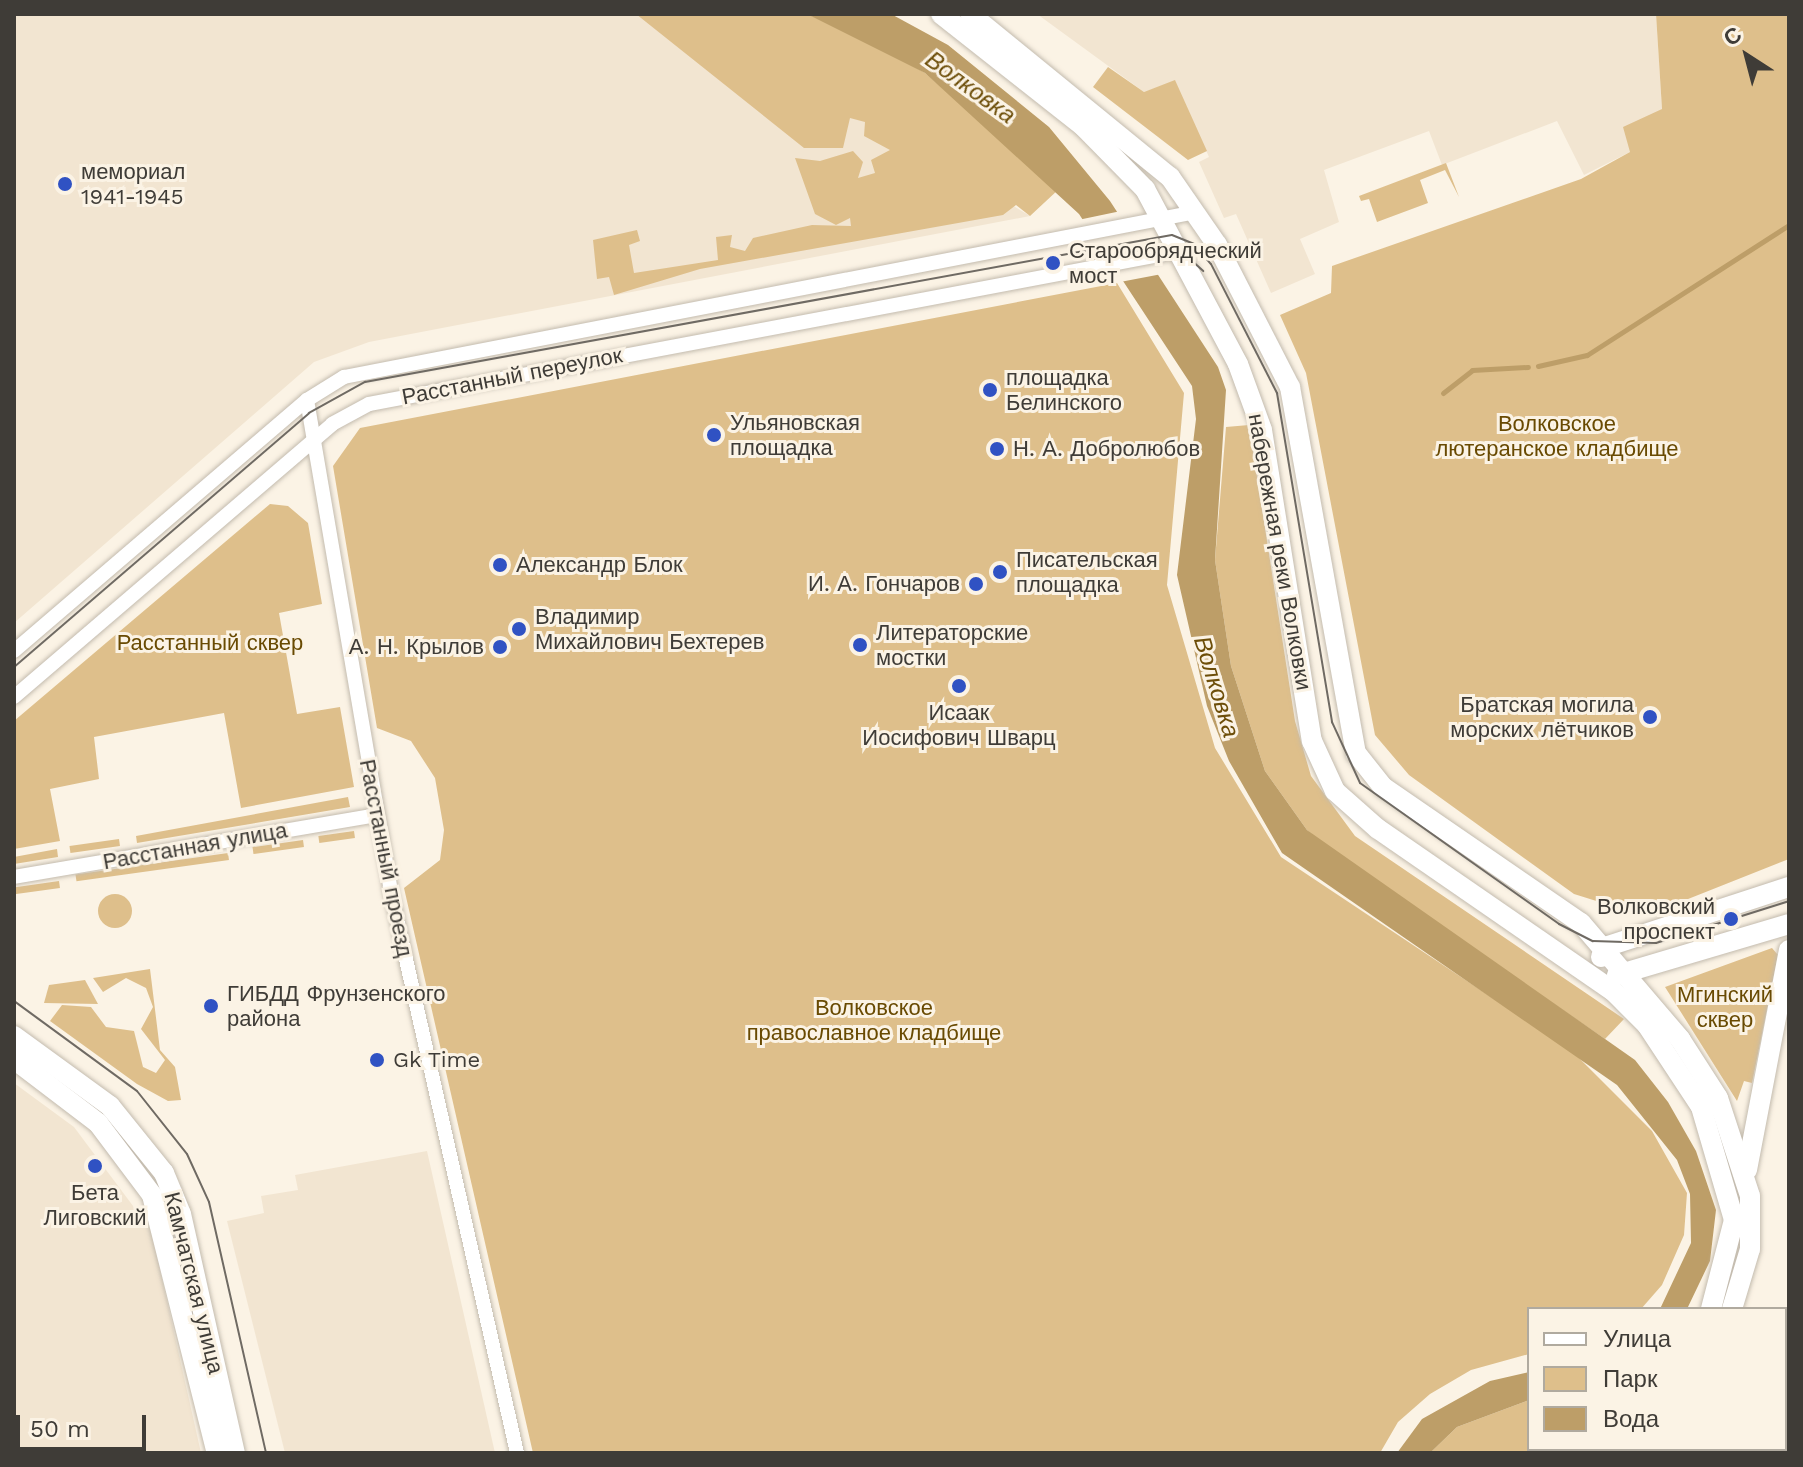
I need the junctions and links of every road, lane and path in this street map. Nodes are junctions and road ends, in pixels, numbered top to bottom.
1 (941, 14) edge
2 (970, 14) edge
3 (1195, 212) junction
4 (1160, 219) junction
5 (1176, 252) junction
6 (307, 400) junction
7 (313, 439) junction
8 (14, 651) edge
9 (14, 697) edge
10 (377, 815) junction
11 (14, 877) edge
12 (1789, 887) edge
13 (1789, 924) edge
14 (1605, 947) junction
15 (1789, 950) edge
16 (1629, 975) junction
17 (1593, 976) junction
18 (14, 1036) edge
19 (14, 1059) edge
20 (1746, 1175) junction
21 (1712, 1307) edge
22 (1733, 1307) edge
23 (217, 1453) edge
24 (235, 1453) edge
25 (517, 1453) edge

1 - 4 street, набережная реки Волковки
2 - 3 street, набережная реки Волковки
3 - 4 street
3 - 14 street, набережная реки Волковки
4 - 5 street, набережная реки Волковки
4 - 6 street, Расстанный переулок
5 - 7 street, Расстанный переулок
5 - 17 street, набережная реки Волковки
6 - 7 street, Расстанный проезд
6 - 8 street, Расстанный переулок
7 - 9 street, Расстанный переулок
7 - 10 street, Расстанный проезд
10 - 11 street, Расстанная улица
10 - 25 street, Расстанный проезд
12 - 14 street
13 - 16 street
14 - 16 street
14 - 17 street
15 - 20 street
16 - 17 street
16 - 20 street
17 - 21 street
18 - 24 street, Камчатская улица
19 - 23 street, Камчатская улица
20 - 22 street

